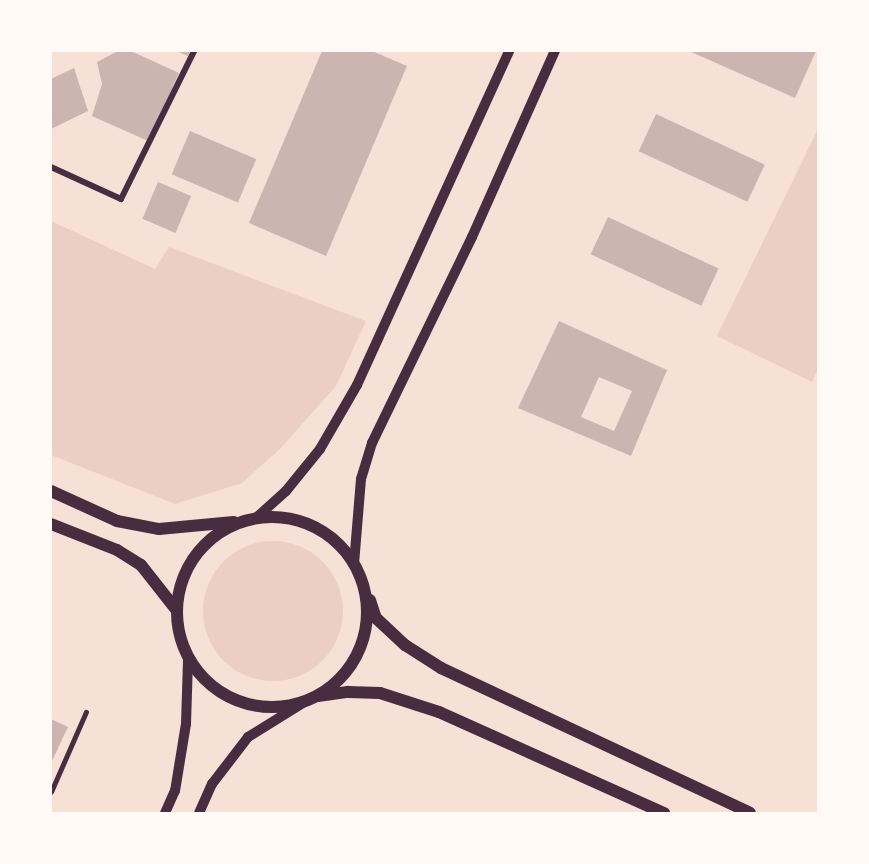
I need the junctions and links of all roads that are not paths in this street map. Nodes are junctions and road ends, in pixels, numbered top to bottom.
1 (194, 51) edge
2 (509, 51) edge
3 (555, 51) edge
4 (51, 167) edge
5 (51, 491) edge
6 (256, 518) junction
7 (239, 522) junction
8 (51, 524) edge
9 (354, 564) junction
10 (361, 577) junction
11 (175, 608) junction
12 (188, 659) junction
13 (317, 697) junction
14 (303, 703) junction
15 (86, 712) dead end
16 (51, 792) edge
17 (165, 813) edge
18 (199, 813) edge
19 (664, 813) edge
20 (750, 813) edge

1 - 4 street
2 - 6 street
3 - 9 street
5 - 7 main road
6 - 7 main road
6 - 9 main road
7 - 11 main road
8 - 11 main road
9 - 10 main road
10 - 13 main road
10 - 20 main road
11 - 12 main road
12 - 14 main road
12 - 17 street
13 - 14 main road
13 - 19 main road
14 - 18 street
15 - 16 lane

